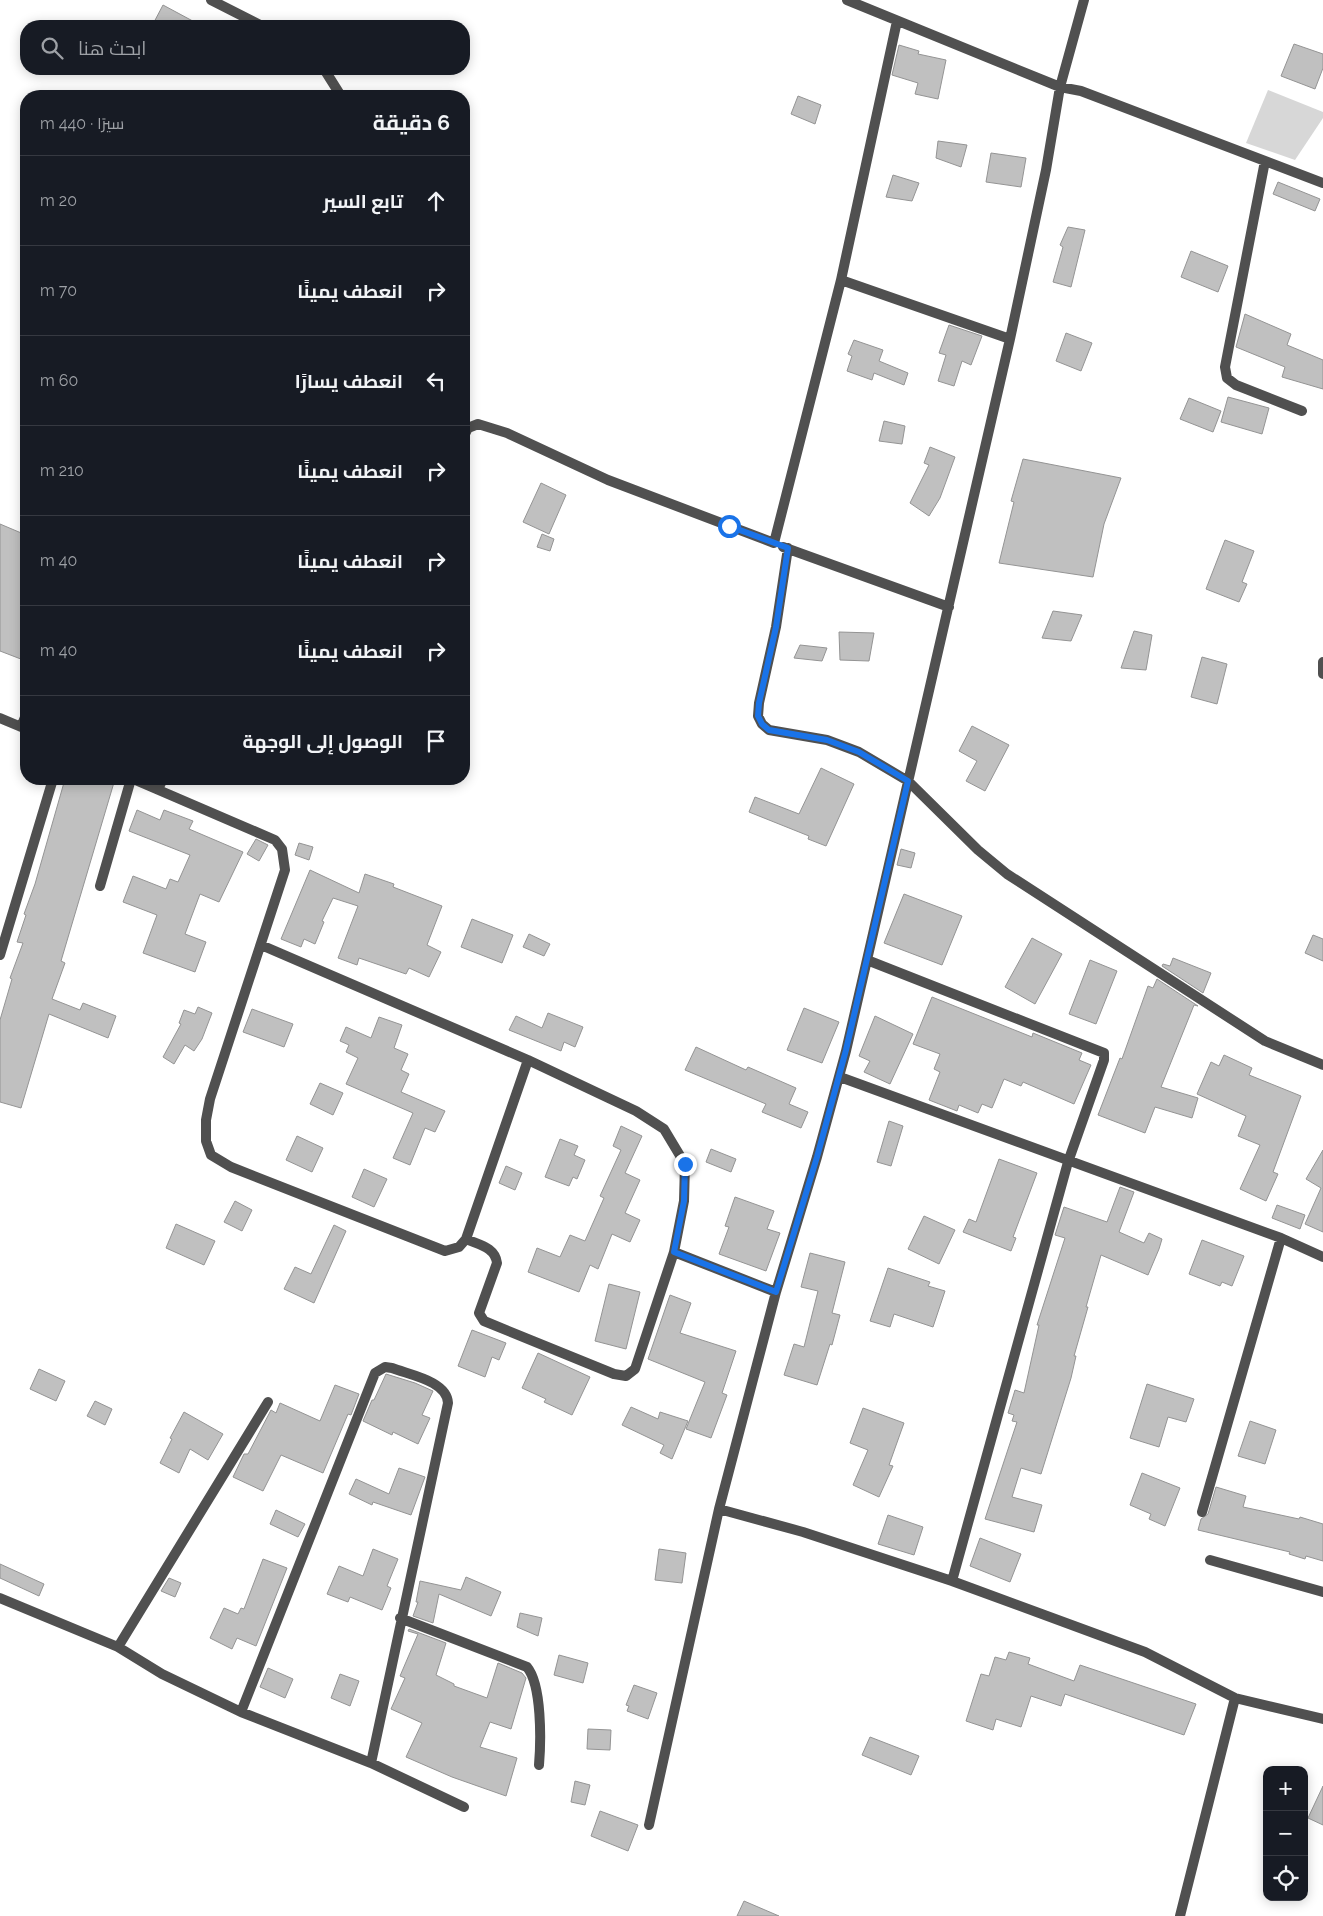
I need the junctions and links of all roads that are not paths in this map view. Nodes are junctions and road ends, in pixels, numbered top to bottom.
1 (211, 0) edge
2 (847, 0) edge
3 (876, 0) edge
4 (1084, 0) edge
5 (873, 11) junction
6 (250, 20) edge
7 (897, 21) junction
8 (328, 75) edge
9 (1060, 87) junction
10 (337, 90) edge
11 (1264, 162) junction
12 (1323, 183) edge
13 (841, 280) junction
14 (1010, 339) junction
15 (1302, 411) dead end
16 (470, 427) edge
17 (774, 543) junction
18 (788, 548) junction
19 (949, 607) junction
20 (1323, 662) edge
21 (1323, 674) edge
22 (0, 718) edge
23 (20, 726) edge
24 (908, 781) junction
25 (51, 785) edge
26 (130, 785) edge
27 (148, 785) edge
28 (160, 785) edge
29 (158, 789) junction
30 (100, 886) dead end
31 (261, 945) junction
32 (0, 955) edge
33 (867, 960) junction
34 (528, 1060) junction
35 (1323, 1066) edge
36 (840, 1077) junction
37 (1068, 1162) junction
38 (1281, 1238) junction
39 (466, 1239) junction
40 (674, 1252) junction
41 (1323, 1257) edge
42 (776, 1292) junction
43 (268, 1402) dead end
44 (718, 1509) junction
45 (1202, 1512) dead end
46 (1210, 1560) dead end
47 (952, 1582) junction
48 (1323, 1592) edge
49 (0, 1598) edge
50 (400, 1618) junction
51 (118, 1647) junction
52 (1235, 1698) junction
53 (241, 1712) junction
54 (1323, 1720) edge
55 (371, 1763) junction
56 (539, 1765) dead end
57 (464, 1807) dead end
58 (650, 1825) dead end
59 (1180, 1916) edge

1 - 6 street
2 - 5 street
3 - 5 street
4 - 9 street
5 - 7 street
7 - 9 street
7 - 13 street
8 - 10 street
9 - 11 street
9 - 14 street
11 - 12 street
11 - 15 street
13 - 14 street
13 - 17 street
14 - 19 street
16 - 17 street
17 - 18 street
18 - 19 street
18 - 24 street
19 - 24 street
20 - 21 street
22 - 23 street
24 - 33 street
24 - 35 street
25 - 32 street
26 - 30 street
27 - 29 street
28 - 29 street
29 - 31 street
31 - 34 street
31 - 39 street
33 - 36 street
33 - 37 street
34 - 39 street
34 - 40 street
36 - 37 street
36 - 42 street
37 - 38 street
37 - 47 street
38 - 41 street
38 - 45 street
39 - 40 street
40 - 42 street
42 - 44 street
43 - 51 street
44 - 47 street
44 - 58 street
46 - 48 street
47 - 52 street
49 - 51 street
50 - 53 street
50 - 55 street
50 - 56 street
51 - 53 street
52 - 54 street
52 - 59 street
53 - 55 street
55 - 57 street

